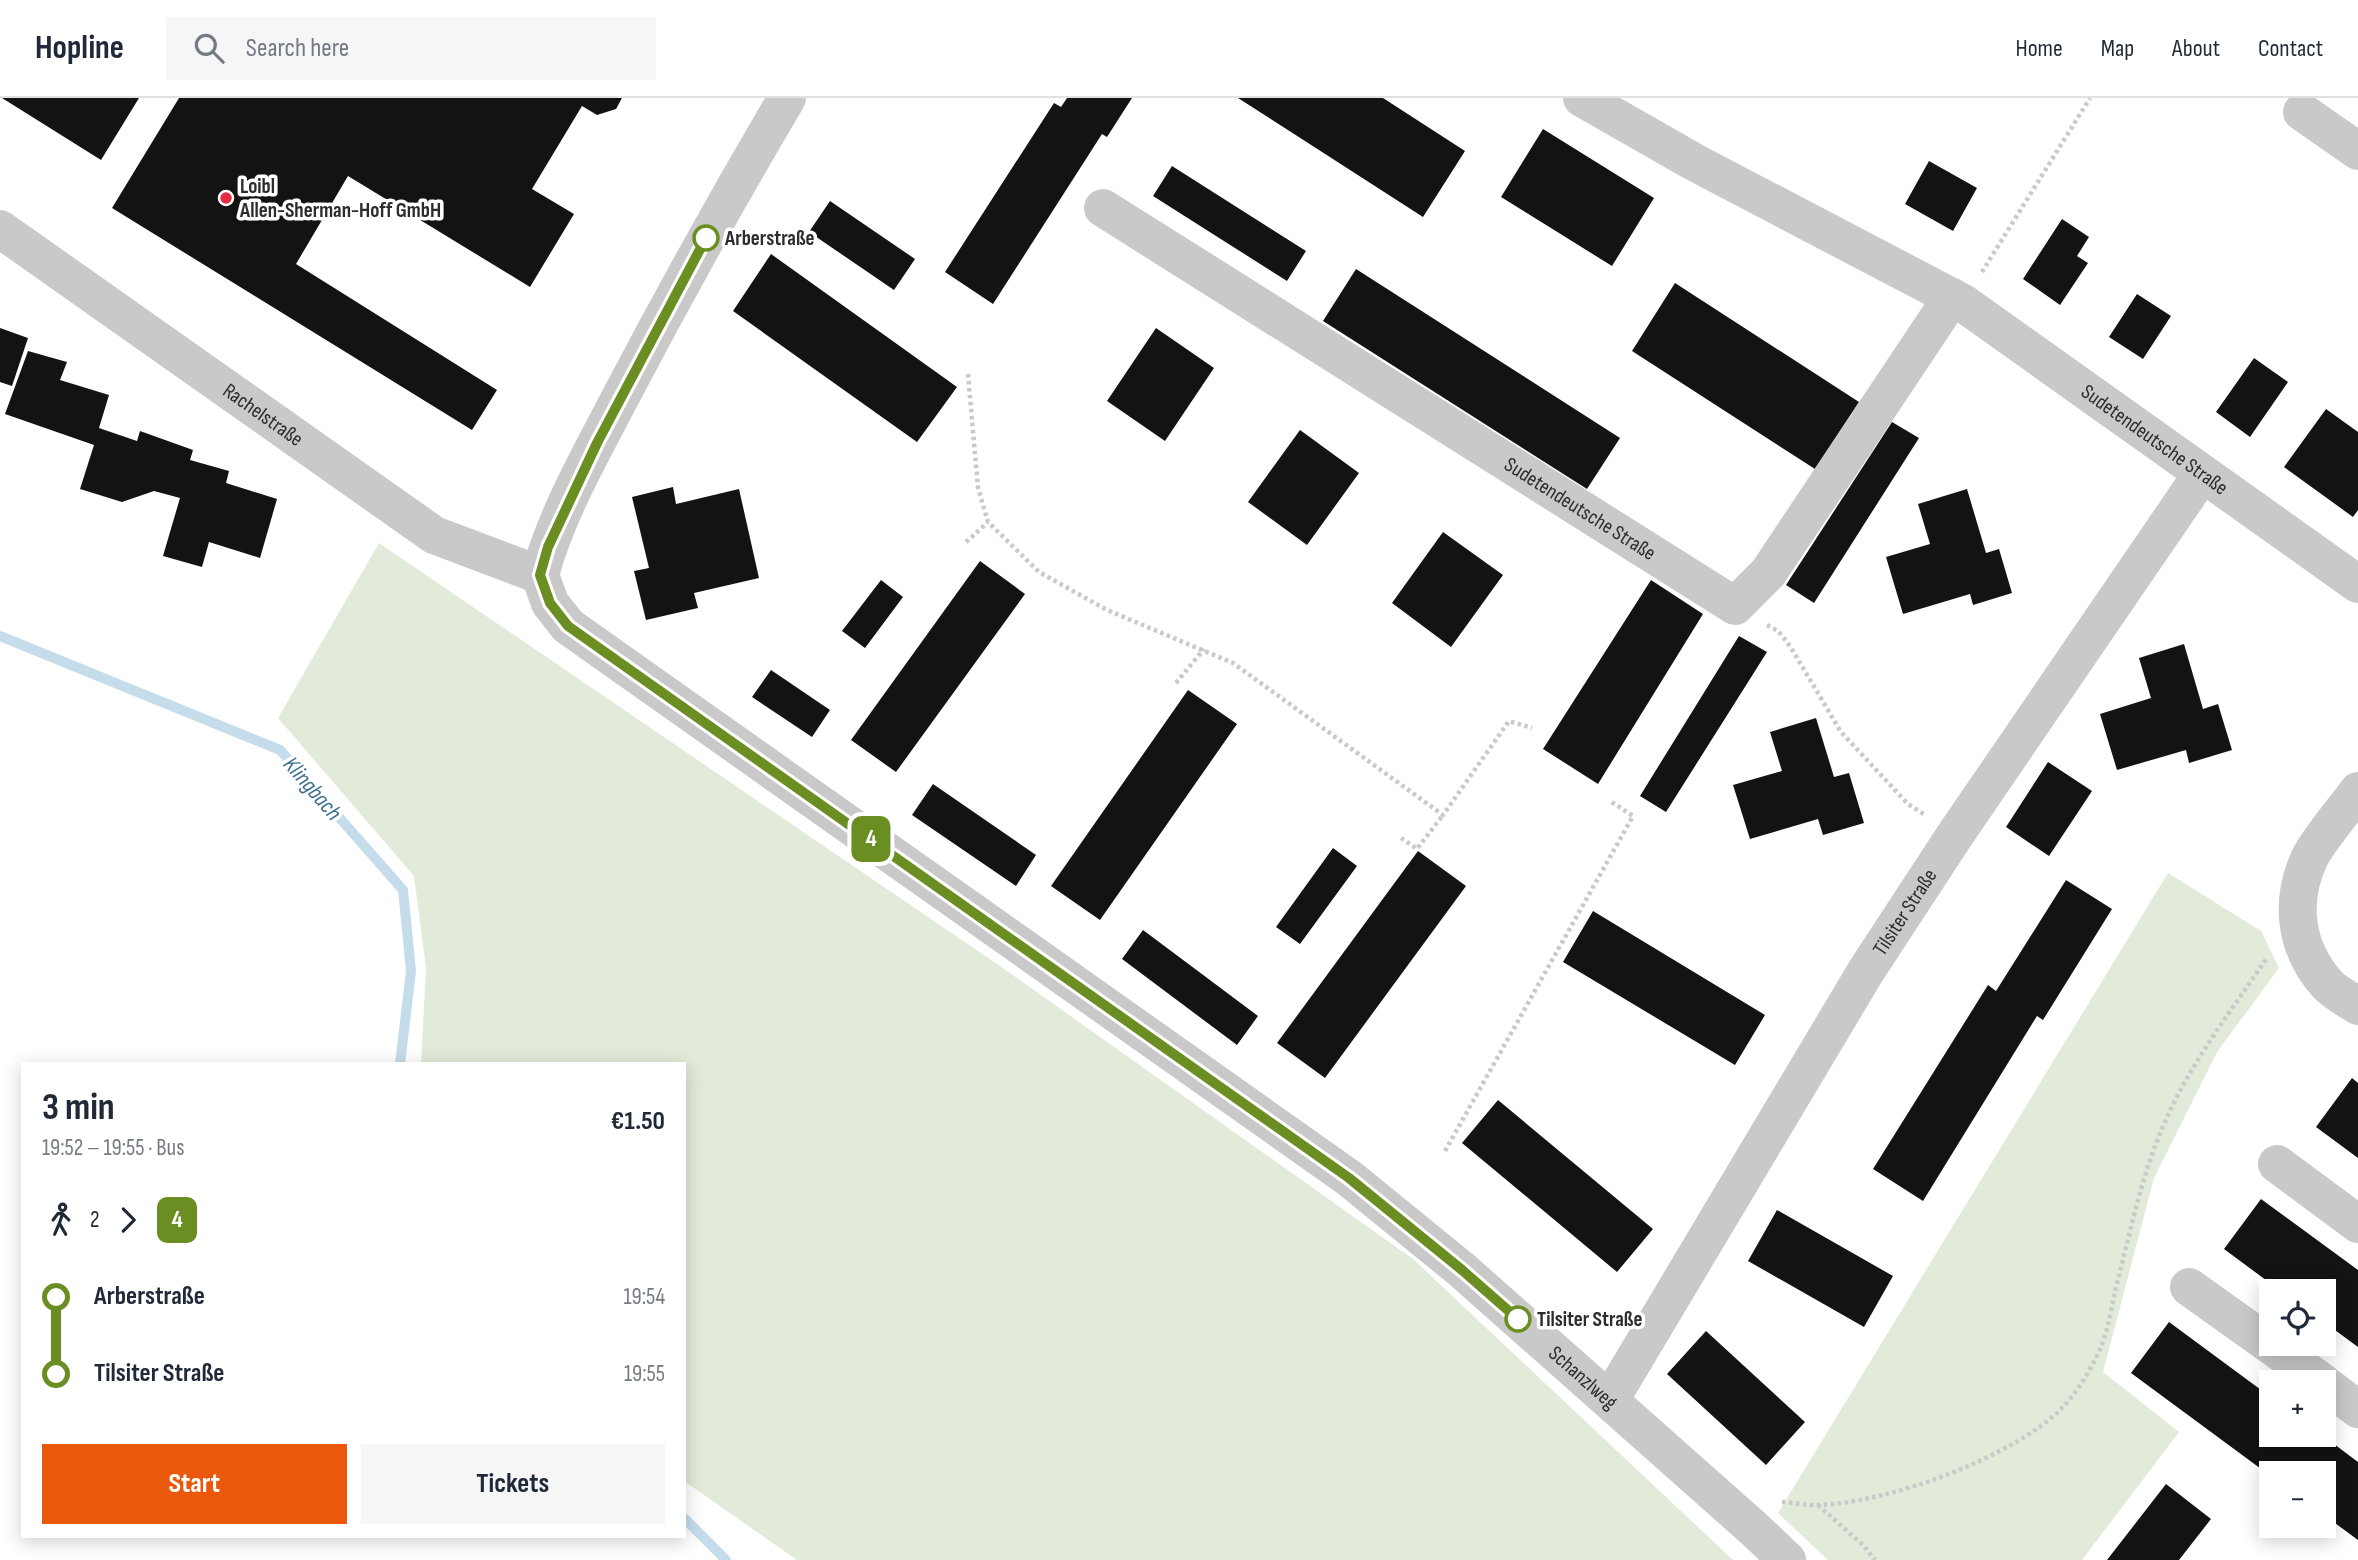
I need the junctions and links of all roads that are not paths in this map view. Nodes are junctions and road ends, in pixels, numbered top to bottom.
1 (787, 98) edge
2 (1583, 98) edge
3 (2302, 112) dead end
4 (2358, 150) edge
5 (1103, 208) dead end
6 (0, 229) edge
7 (1957, 300) junction
8 (2202, 474) junction
9 (540, 575) junction
10 (2358, 584) edge
11 (2358, 791) edge
12 (2358, 1006) edge
13 (2277, 1164) dead end
14 (2358, 1224) edge
15 (2189, 1287) dead end
16 (2305, 1370) edge
17 (2336, 1393) edge
18 (1611, 1400) junction
19 (2358, 1409) edge
20 (1787, 1560) edge

1 - 9 street
2 - 7 street, Sudetendeutsche Straße
3 - 4 street
5 - 7 street, Sudetendeutsche Straße
6 - 9 street, Rachelstraße
7 - 8 street, Sudetendeutsche Straße
8 - 10 street, Sudetendeutsche Straße
8 - 18 street, Tilsiter Straße
9 - 18 street, Schanzlweg
11 - 12 street
13 - 14 street
15 - 16 street
17 - 19 street
18 - 20 street, Schanzlweg

